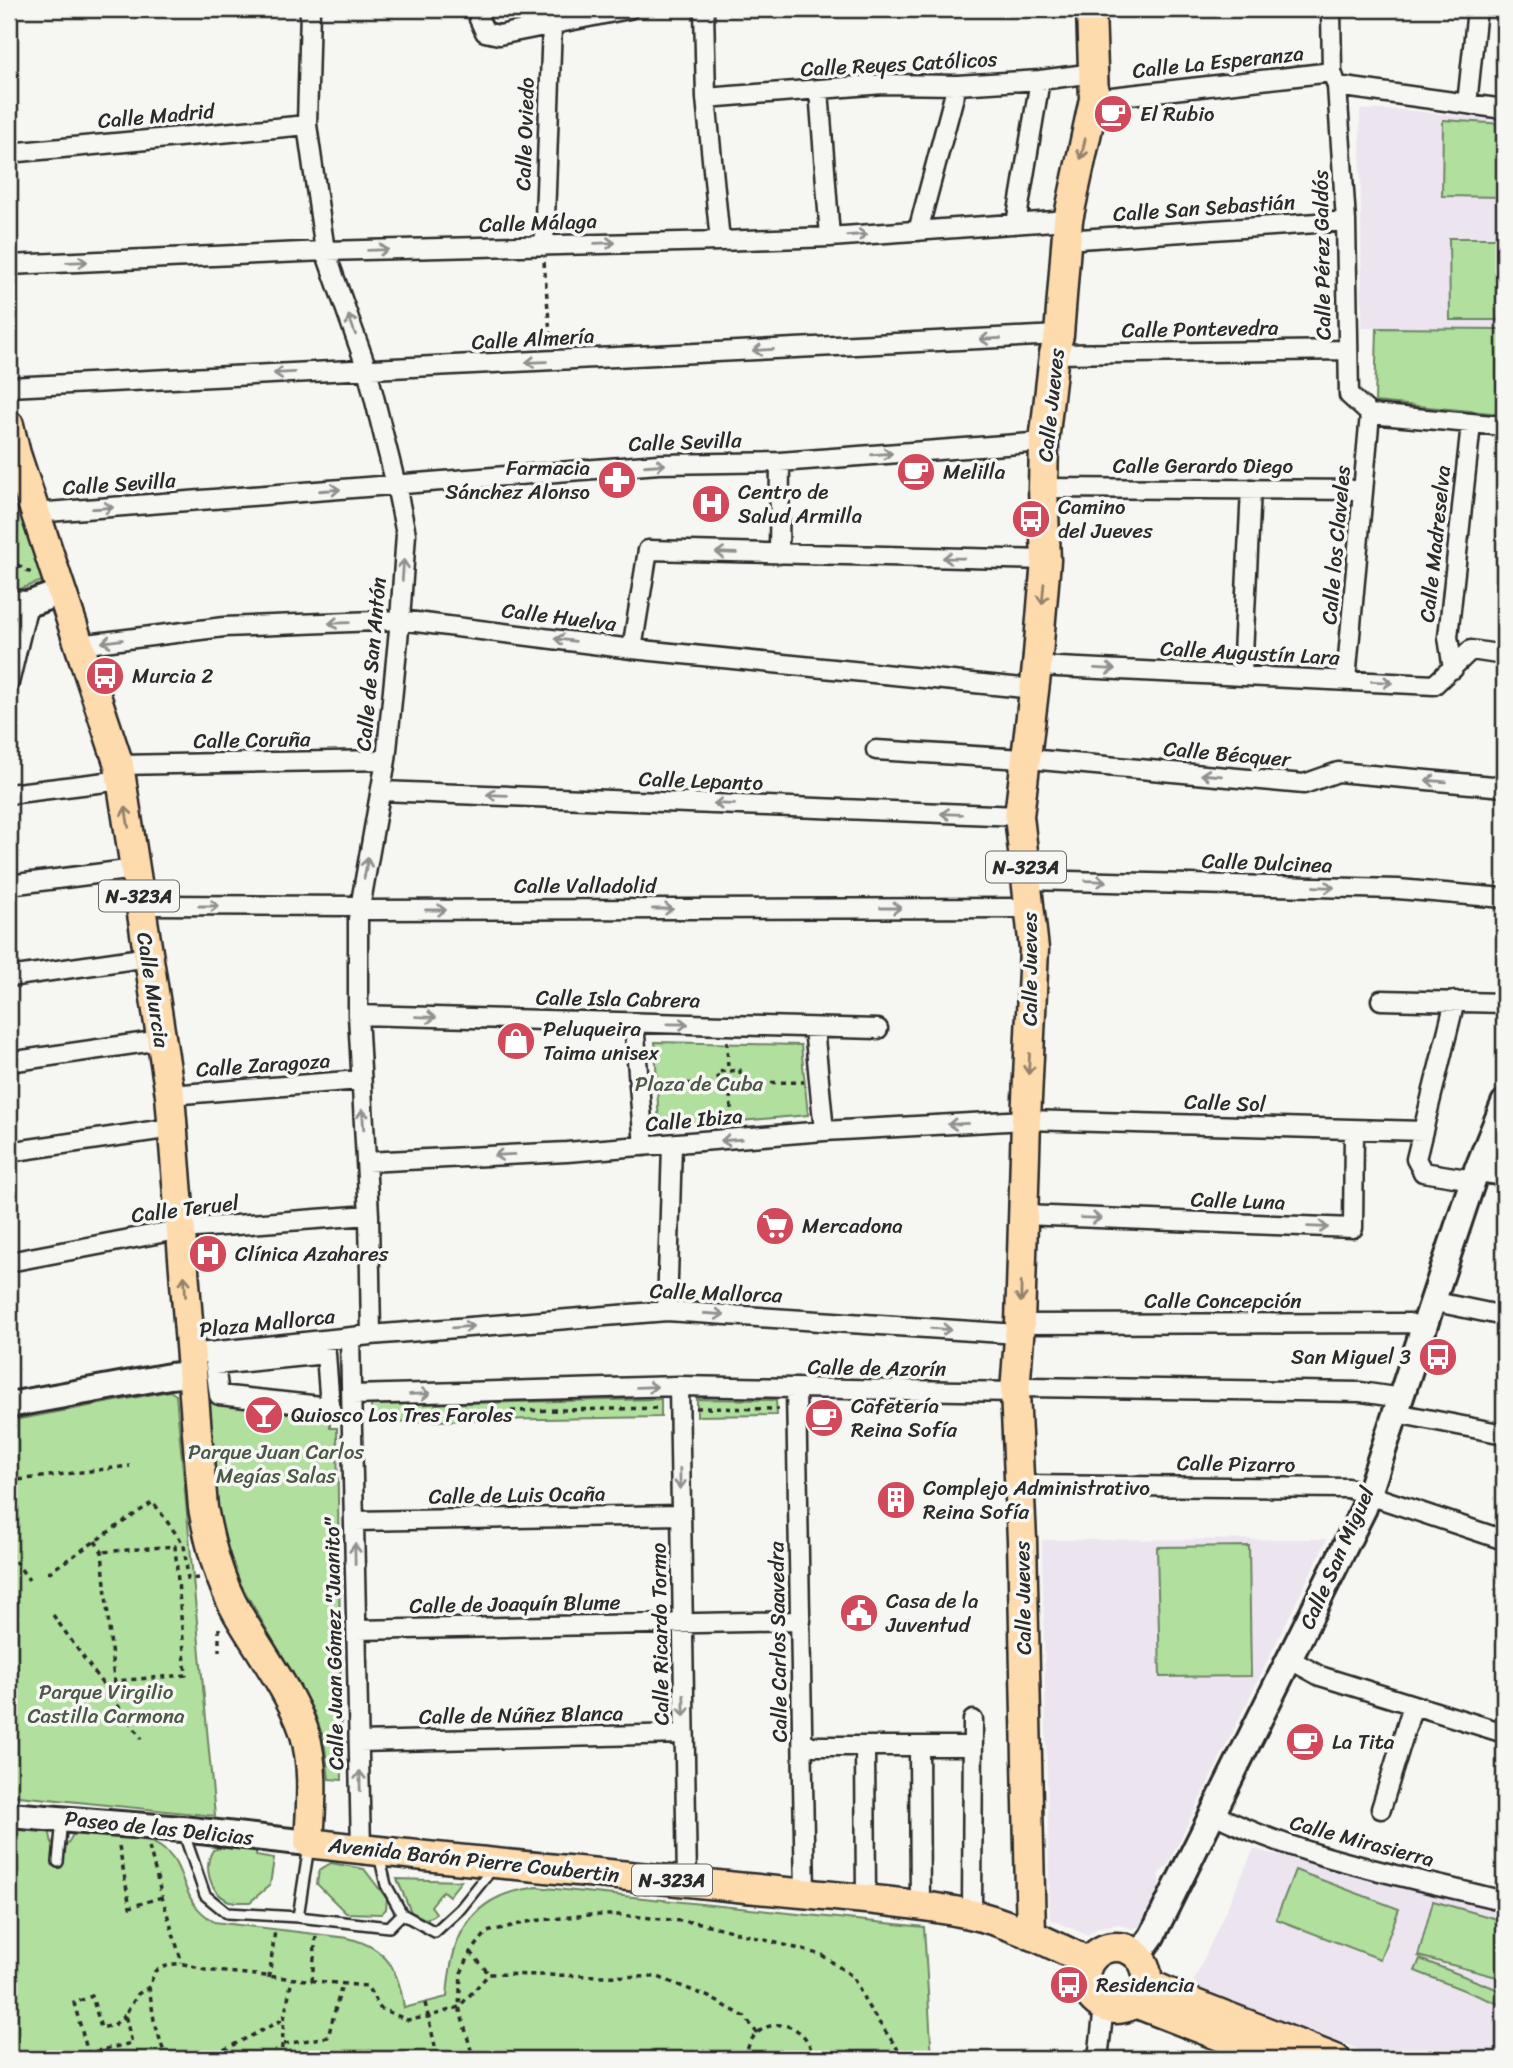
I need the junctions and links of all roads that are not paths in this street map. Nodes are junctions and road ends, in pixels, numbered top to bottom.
1 (310, 9) edge
2 (478, 9) edge
3 (629, 9) edge
4 (704, 9) edge
5 (1091, 9) edge
6 (1331, 9) edge
7 (1477, 9) edge
8 (552, 24) junction
9 (1335, 79) junction
10 (1040, 80) junction
11 (957, 85) junction
12 (1094, 86) junction
13 (819, 90) junction
14 (706, 98) junction
15 (1468, 104) junction
16 (1504, 109) edge
17 (307, 125) junction
18 (9, 153) edge
19 (1346, 221) junction
20 (1016, 223) junction
21 (918, 230) junction
22 (1066, 230) junction
23 (830, 237) junction
24 (720, 242) junction
25 (544, 246) junction
26 (325, 251) junction
27 (9, 265) edge
28 (1056, 345) junction
29 (1347, 350) junction
30 (367, 369) junction
31 (9, 387) edge
32 (1370, 414) junction
33 (1471, 424) junction
34 (9, 425) edge
35 (1504, 426) edge
36 (1044, 442) junction
37 (12, 456) edge
38 (780, 462) junction
39 (397, 485) junction
40 (1043, 488) junction
41 (1251, 489) junction
42 (1363, 490) junction
43 (35, 513) junction
44 (779, 554) junction
45 (1046, 560) junction
46 (62, 592) junction
47 (18, 603) edge
48 (400, 620) junction
49 (79, 645) junction
50 (632, 649) junction
51 (1504, 655) edge
52 (1453, 669) junction
53 (1242, 675) junction
54 (1035, 677) junction
55 (1346, 680) junction
56 (9, 683) edge
57 (876, 750) dead end
58 (1027, 759) junction
59 (386, 760) junction
60 (120, 772) junction
61 (1504, 787) edge
62 (381, 791) junction
63 (9, 794) edge
64 (1019, 816) junction
65 (135, 869) junction
66 (1028, 880) junction
67 (9, 885) edge
68 (1504, 898) edge
69 (141, 905) junction
70 (359, 906) junction
71 (1030, 908) junction
72 (149, 957) junction
73 (9, 977) edge
74 (1381, 1000) dead end
75 (1455, 1001) junction
76 (1504, 1003) edge
77 (358, 1015) junction
78 (634, 1023) junction
79 (814, 1028) junction
80 (878, 1029) dead end
81 (161, 1040) junction
82 (9, 1062) edge
83 (360, 1080) junction
84 (170, 1095) junction
85 (1504, 1103) edge
86 (1026, 1120) junction
87 (172, 1128) junction
88 (1354, 1130) junction
89 (824, 1131) junction
90 (1423, 1131) junction
91 (672, 1144) junction
92 (644, 1146) junction
93 (9, 1152) edge
94 (366, 1163) junction
95 (1504, 1173) edge
96 (1475, 1175) junction
97 (369, 1215) junction
98 (1023, 1215) junction
99 (182, 1228) junction
100 (9, 1262) edge
101 (1431, 1301) junction
102 (667, 1311) junction
103 (1504, 1316) edge
104 (1424, 1328) junction
105 (1019, 1329) junction
106 (371, 1335) junction
107 (349, 1338) junction
108 (326, 1354) joint
109 (190, 1364) junction
110 (679, 1386) junction
111 (796, 1390) junction
112 (1015, 1392) junction
113 (352, 1395) junction
114 (9, 1405) edge
115 (1398, 1405) junction
116 (1504, 1434) edge
117 (1019, 1485) junction
118 (1368, 1493) junction
119 (680, 1514) junction
120 (355, 1521) junction
121 (1504, 1541) edge
122 (801, 1621) junction
123 (683, 1623) junction
124 (357, 1630) junction
125 (1291, 1660) junction
126 (1413, 1705) junction
127 (973, 1720) dead end
128 (1504, 1733) edge
129 (684, 1734) junction
130 (359, 1742) junction
131 (803, 1746) junction
132 (865, 1746) junction
133 (919, 1746) junction
134 (973, 1746) junction
135 (1381, 1809) dead end
136 (1212, 1813) junction
137 (9, 1815) edge
138 (62, 1818) junction
139 (182, 1829) junction
140 (309, 1843) junction
141 (370, 1851) junction
142 (58, 1862) dead end
143 (498, 1862) junction
144 (687, 1882) junction
145 (805, 1894) junction
146 (866, 1900) junction
147 (1504, 1901) edge
148 (920, 1907) junction
149 (402, 1914) junction
150 (972, 1915) junction
151 (298, 1917) junction
152 (1031, 1935) junction
153 (1138, 1955) junction
154 (1088, 1962) junction
155 (1141, 1993) junction
156 (1104, 2007) junction
157 (1098, 2059) edge
158 (1279, 2059) edge
159 (1336, 2059) edge

1 - 17 street, Calle de San Antón
2 - 8 street
3 - 8 street
4 - 14 street
5 - 12 main road, Calle Jueves / N-323A
6 - 9 street, Calle Pérez Galdós
7 - 15 street
8 - 25 street, Calle Oviedo
9 - 12 street, Calle La Esperanza
9 - 15 street, Calle La Esperanza
9 - 19 street, Calle Pérez Galdós
10 - 11 street, Calle Reyes Católicos
10 - 12 street, Calle Reyes Católicos
10 - 20 street
11 - 13 street, Calle Reyes Católicos
11 - 21 street
12 -> 22 main road, Calle Jueves / N-323A
13 - 14 street, Calle Reyes Católicos
13 - 23 street
14 - 24 street
15 - 16 street, Calle La Esperanza
17 - 18 street, Calle Madrid
17 - 26 street, Calle de San Antón
19 - 22 street, Calle San Sebastián
19 - 29 street, Calle Pérez Galdós
20 - 21 street, Calle Málaga
20 - 22 street, Calle Málaga
23 -> 21 street, Calle Málaga
22 - 28 main road, Calle Jueves / N-323A
23 - 24 street, Calle Málaga
25 -> 24 street, Calle Málaga
26 -> 25 street, Calle Málaga
27 -> 26 street, Calle Málaga
30 -> 26 street, Calle de San Antón
28 - 29 street, Calle Pontevedra
28 -> 30 street, Calle Almería
28 - 36 main road, Calle Jueves / N-323A
29 - 32 street, Calle Pérez Galdós
30 -> 31 street, Calle Almería
30 - 39 street, Calle de San Antón
32 - 33 street
32 - 42 street, Calle los Claveles
33 - 35 street
33 - 52 street, Calle Madreselva
34 - 37 main road, N-323A
38 -> 36 street, Calle Sevilla
36 - 40 main road, Calle Jueves / N-323A
37 - 43 main road, Calle Murcia / N-323A
39 -> 38 street, Calle Sevilla
38 - 44 street
43 -> 39 street, Calle Sevilla
48 -> 39 street, Calle de San Antón
40 - 41 street, Calle Gerardo Diego
40 - 45 main road, Calle Jueves / N-323A
41 - 42 street, Calle Gerardo Diego
41 - 53 street
42 - 55 street, Calle los Claveles
43 - 46 main road, Calle Murcia / N-323A
45 -> 44 street
44 -> 50 street
45 -> 54 main road, Calle Jueves / N-323A
46 - 47 street
46 - 49 main road, Calle Murcia / N-323A
47 - 56 street
48 -> 49 street, Calle Huelva
50 -> 48 street, Calle Huelva
48 - 59 street, Calle de San Antón
49 - 60 main road, Calle Murcia / N-323A
50 - 54 street, Calle Huelva
51 - 52 street, Calle Augustín Lara
55 -> 52 street, Calle Augustín Lara
54 -> 53 street, Calle Augustín Lara
53 - 55 street, Calle Augustín Lara
54 - 58 main road, Calle Jueves / N-323A
57 - 58 street, Calle Bécquer
61 -> 58 street, Calle Bécquer
58 - 64 main road, Calle Jueves / N-323A
59 - 60 street, Calle Coruña
59 - 62 street, Calle de San Antón
60 - 63 street, Calle Coruña
65 -> 60 main road, Calle Murcia / N-323A
64 -> 62 street, Calle Lepanto
70 -> 62 street, Calle de San Antón
64 - 66 main road, Calle Jueves / N-323A
65 - 67 street
65 - 69 main road, Calle Murcia / N-323A
66 -> 68 street, Calle Dulcinea
66 - 71 main road, Calle Jueves / N-323A
69 -> 70 street, Calle Valladolid
69 - 72 main road, Calle Murcia / N-323A
70 -> 71 street, Calle Valladolid
70 - 77 street, Calle de San Antón
71 -> 86 main road, Calle Jueves / N-323A
72 - 73 street
72 - 81 main road, Calle Murcia / N-323A
74 - 75 street
75 - 76 street
75 - 90 street
77 -> 78 street, Calle Isla Cabrera
77 - 83 street, Calle de San Antón
78 -> 79 street, Calle Isla Cabrera
78 - 92 street
79 - 80 street, Calle Isla Cabrera
79 - 89 street
81 - 82 street
81 - 84 main road, Calle Murcia / N-323A
83 - 84 street, Calle Zaragoza
94 -> 83 street, Calle de San Antón
84 - 87 main road, Calle Murcia / N-323A
85 - 96 street, Calle San Miguel
86 - 88 street, Calle Sol
86 -> 89 street, Calle Ibiza
86 - 98 main road, Calle Jueves / N-323A
87 - 93 street
87 - 99 main road, Calle Murcia / N-323A
88 - 90 street, Calle Sol
98 -> 88 street, Calle Luna
89 -> 91 street, Calle Ibiza
90 - 96 street
91 - 92 street, Calle Ibiza
91 - 102 street
92 -> 94 street, Calle Ibiza
94 - 97 street, Calle de San Antón
95 - 96 street
96 - 101 street, Calle San Miguel
97 - 99 street, Calle Teruel
97 - 106 street, Calle de San Antón
98 -> 105 main road, Calle Jueves / N-323A
99 - 100 street, Calle Teruel
109 -> 99 main road, Calle Murcia / N-323A
101 - 103 street
101 - 104 street, Calle San Miguel
102 -> 105 street, Calle Mallorca
106 -> 102 street, Calle Mallorca
104 - 105 street, Calle Concepción
104 - 115 street, Calle San Miguel
105 - 112 main road, Calle Jueves / N-323A
106 - 107 street, Plaza Mallorca
107 - 109 street, Plaza Mallorca
107 - 113 street, Plaza Mallorca
108 - 108 street, Plaza Mallorca
109 - 114 street
109 - 140 main road, N-323A
110 - 111 street, Calle de Azorín
113 -> 110 street, Calle de Azorín
110 -> 119 street, Calle Ricardo Tormo
111 - 112 street, Calle de Azorín
111 - 122 street, Calle Carlos Saavedra
112 - 115 street, Calle de Azorín
112 - 117 main road, Calle Jueves / N-323A
113 - 120 street, Calle Juan Gómez "Juanito"
115 - 116 street, Calle de Azorín
115 - 118 street, Calle San Miguel
117 - 118 street, Calle Pizarro
117 - 152 main road, Calle Jueves / N-323A
118 - 121 street, Calle Pizarro
118 - 125 street, Calle San Miguel
119 - 120 street, Calle de Luis Ocaña
119 - 123 street, Calle Ricardo Tormo
124 -> 120 street, Calle Juan Gómez "Juanito"
122 - 123 street, Calle de Joaquín Blume
122 - 131 street, Calle Carlos Saavedra
123 - 124 street, Calle de Joaquín Blume
123 -> 129 street, Calle Ricardo Tormo
124 - 130 street, Calle Juan Gómez "Juanito"
125 - 126 street
125 - 136 street, Calle San Miguel
126 - 128 street
126 - 135 street
127 - 134 street
129 - 130 street, Calle de Núñez Blanca
129 - 144 street, Calle Ricardo Tormo
141 -> 130 street, Calle Juan Gómez "Juanito"
131 - 132 street
131 - 145 street, Calle Carlos Saavedra
132 - 133 street
132 - 146 street
133 - 134 street
133 - 148 street
134 - 150 street
136 - 147 street, Calle Mirasierra
136 - 153 street, Calle San Miguel
137 - 138 street, Paseo de las Delicias
138 - 139 street, Paseo de las Delicias
138 - 142 lane
139 - 140 street, Paseo de las Delicias
139 - 151 lane
140 - 141 main road, Avenida Barón Pierre Coubertin / N-323A
140 - 151 lane
141 - 143 main road, Avenida Barón Pierre Coubertin / N-323A
141 - 149 lane
143 - 144 main road, Avenida Barón Pierre Coubertin / N-323A
143 - 149 lane
144 - 145 main road, Avenida Barón Pierre Coubertin / N-323A
145 - 146 main road, Avenida Barón Pierre Coubertin / N-323A
146 - 148 main road, Avenida Barón Pierre Coubertin / N-323A
148 - 150 main road, Avenida Barón Pierre Coubertin / N-323A
149 - 151 lane
150 - 152 main road, Avenida Barón Pierre Coubertin / N-323A
152 - 154 main road, Avenida Barón Pierre Coubertin / N-323A
153 - 154 main road
153 - 155 main road
154 - 156 main road
155 - 156 main road
155 - 158 main road
155 - 159 main road
156 - 157 street

